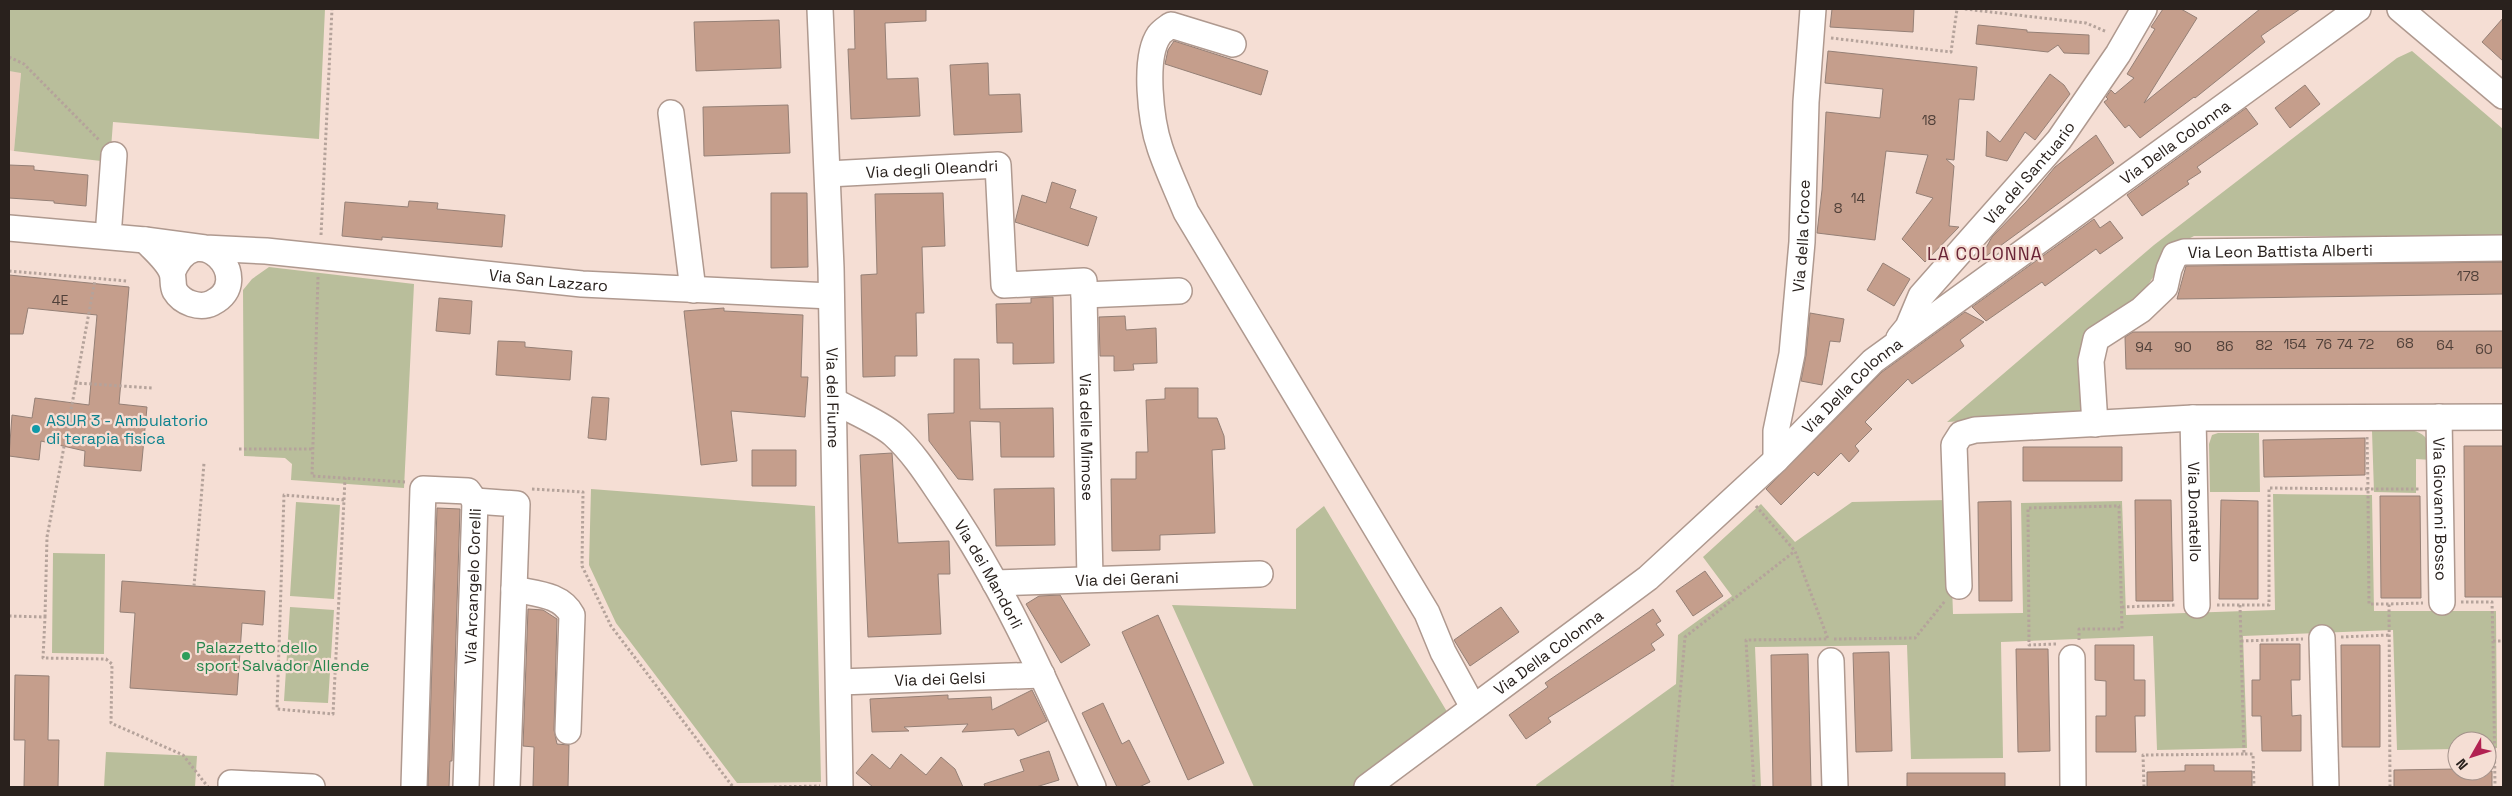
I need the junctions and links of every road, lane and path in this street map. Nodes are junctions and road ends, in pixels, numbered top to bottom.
1 (332, 9) edge
2 (820, 9) edge
3 (1813, 9) edge
4 (1957, 9) edge
5 (1965, 9) edge
6 (2144, 9) edge
7 (2358, 9) edge
8 (2400, 9) edge
9 (1811, 36) junction
10 (1233, 44) dead end
11 (2118, 54) junction
12 (9, 57) edge
13 (2503, 96) edge
14 (671, 113) dead end
15 (114, 155) joint
16 (828, 174) junction
17 (108, 222) dead end
18 (9, 228) edge
19 (145, 240) junction
20 (205, 248) junction
21 (2503, 248) edge
22 (320, 250) junction
23 (266, 251) junction
24 (9, 270) edge
25 (172, 272) junction
26 (95, 280) dead end
27 (229, 280) junction
28 (127, 281) dead end
29 (693, 290) junction
30 (1179, 291) dead end
31 (1084, 295) junction
32 (831, 296) junction
33 (1887, 351) junction
34 (76, 383) junction
35 (152, 388) dead end
36 (834, 401) junction
37 (2439, 417) junction
38 (2503, 417) edge
39 (2193, 418) junction
40 (2367, 418) junction
41 (2095, 424) junction
42 (239, 449) dead end
43 (312, 449) junction
44 (1776, 460) junction
45 (204, 463) dead end
46 (345, 478) junction
47 (423, 489) junction
48 (2368, 489) junction
49 (2440, 489) junction
50 (1743, 490) junction
51 (344, 500) junction
52 (475, 501) junction
53 (517, 504) junction
54 (1795, 551) junction
55 (1260, 574) dead end
56 (1090, 579) junction
57 (995, 583) junction
58 (194, 586) dead end
59 (1959, 586) dead end
60 (514, 590) junction
61 (2442, 602) junction
62 (2389, 604) junction
63 (2197, 605) junction
64 (2240, 605) junction
65 (2122, 607) junction
66 (9, 616) edge
67 (45, 617) junction
68 (2322, 638) dead end
69 (2493, 641) junction
70 (2503, 641) edge
71 (2068, 649) junction
72 (1831, 661) joint
73 (1042, 675) junction
74 (839, 682) junction
75 (1473, 707) junction
76 (568, 731) dead end
77 (2244, 754) junction
78 (840, 786) edge
79 (208, 787) edge
80 (231, 787) edge
81 (312, 787) edge
82 (414, 787) edge
83 (466, 787) edge
84 (508, 787) edge
85 (733, 787) edge
86 (774, 787) edge
87 (1094, 787) edge
88 (1367, 787) edge
89 (1672, 787) edge
90 (1835, 787) edge
91 (2073, 787) edge
92 (2144, 787) edge
93 (2254, 787) edge
94 (2326, 787) edge
95 (2390, 787) edge
96 (2495, 787) edge

1 - 22 path
2 - 16 street, Via del Fiume
3 - 9 street, Via della Croce
4 - 9 path
5 - 11 path
6 - 11 street, Via del Santuario
7 - 33 street, Via Della Colonna
8 - 13 street
9 - 44 street, Via della Croce
10 - 75 street
11 - 33 street, Via del Santuario
12 - 15 path
14 - 29 street
15 - 17 street
16 - 31 street, Via degli Oleandri
16 - 32 street, Via del Fiume
18 - 19 street, Via San Lazzaro
19 - 20 street, Via San Lazzaro
19 - 25 street
20 - 23 street, Via San Lazzaro
20 - 25 street, Via San Lazzaro
20 - 27 street, Via San Lazzaro
21 - 41 street, Via Leon Battista Alberti
22 - 23 street, Via San Lazzaro
22 - 29 street, Via San Lazzaro
22 - 43 path
23 - 27 street
24 - 28 path
25 - 27 street
26 - 34 path
29 - 32 street, Via San Lazzaro
30 - 31 street
31 - 56 street, Via delle Mimose
32 - 36 street, Via del Fiume
33 - 44 street, Via Della Colonna
34 - 35 path
34 - 67 path
36 - 57 street, Via dei Mandorli
36 - 74 street, Via del Fiume
37 - 38 street
37 - 40 street
37 - 49 street, Via Giovanni Bosso
39 - 40 street
39 - 41 street
39 - 63 street, Via Donatello
40 - 48 path
41 - 59 street
42 - 43 path
43 - 46 path
44 - 50 street, Via Della Colonna
45 - 58 path
46 - 47 path
46 - 51 path
47 - 52 street
47 - 82 street
48 - 49 path
48 - 62 path
48 - 64 path
49 - 61 street, Via Giovanni Bosso
50 - 54 path
50 - 75 street, Via Della Colonna
51 - 51 path
52 - 53 street, Via Arcangelo Corelli
52 - 83 street, Via Arcangelo Corelli
53 - 60 street
53 - 85 path
54 - 72 path
54 - 89 path
55 - 56 street, Via dei Gerani
56 - 57 street, Via dei Gerani
57 - 73 street, Via dei Mandorli
60 - 76 street
60 - 84 street
61 - 62 path
61 - 69 path
62 - 95 path
63 - 64 path
63 - 65 path
64 - 77 path
65 - 71 path
65 - 71 path
66 - 67 path
67 - 79 path
68 - 94 street
69 - 70 path
69 - 96 path
71 - 91 street
72 - 90 street
73 - 74 street, Via dei Gelsi
73 - 87 street, Via dei Mandorli
74 - 78 street, Via del Fiume
75 - 88 street, Via Della Colonna
77 - 92 path
77 - 93 path
78 - 86 path
80 - 81 street

